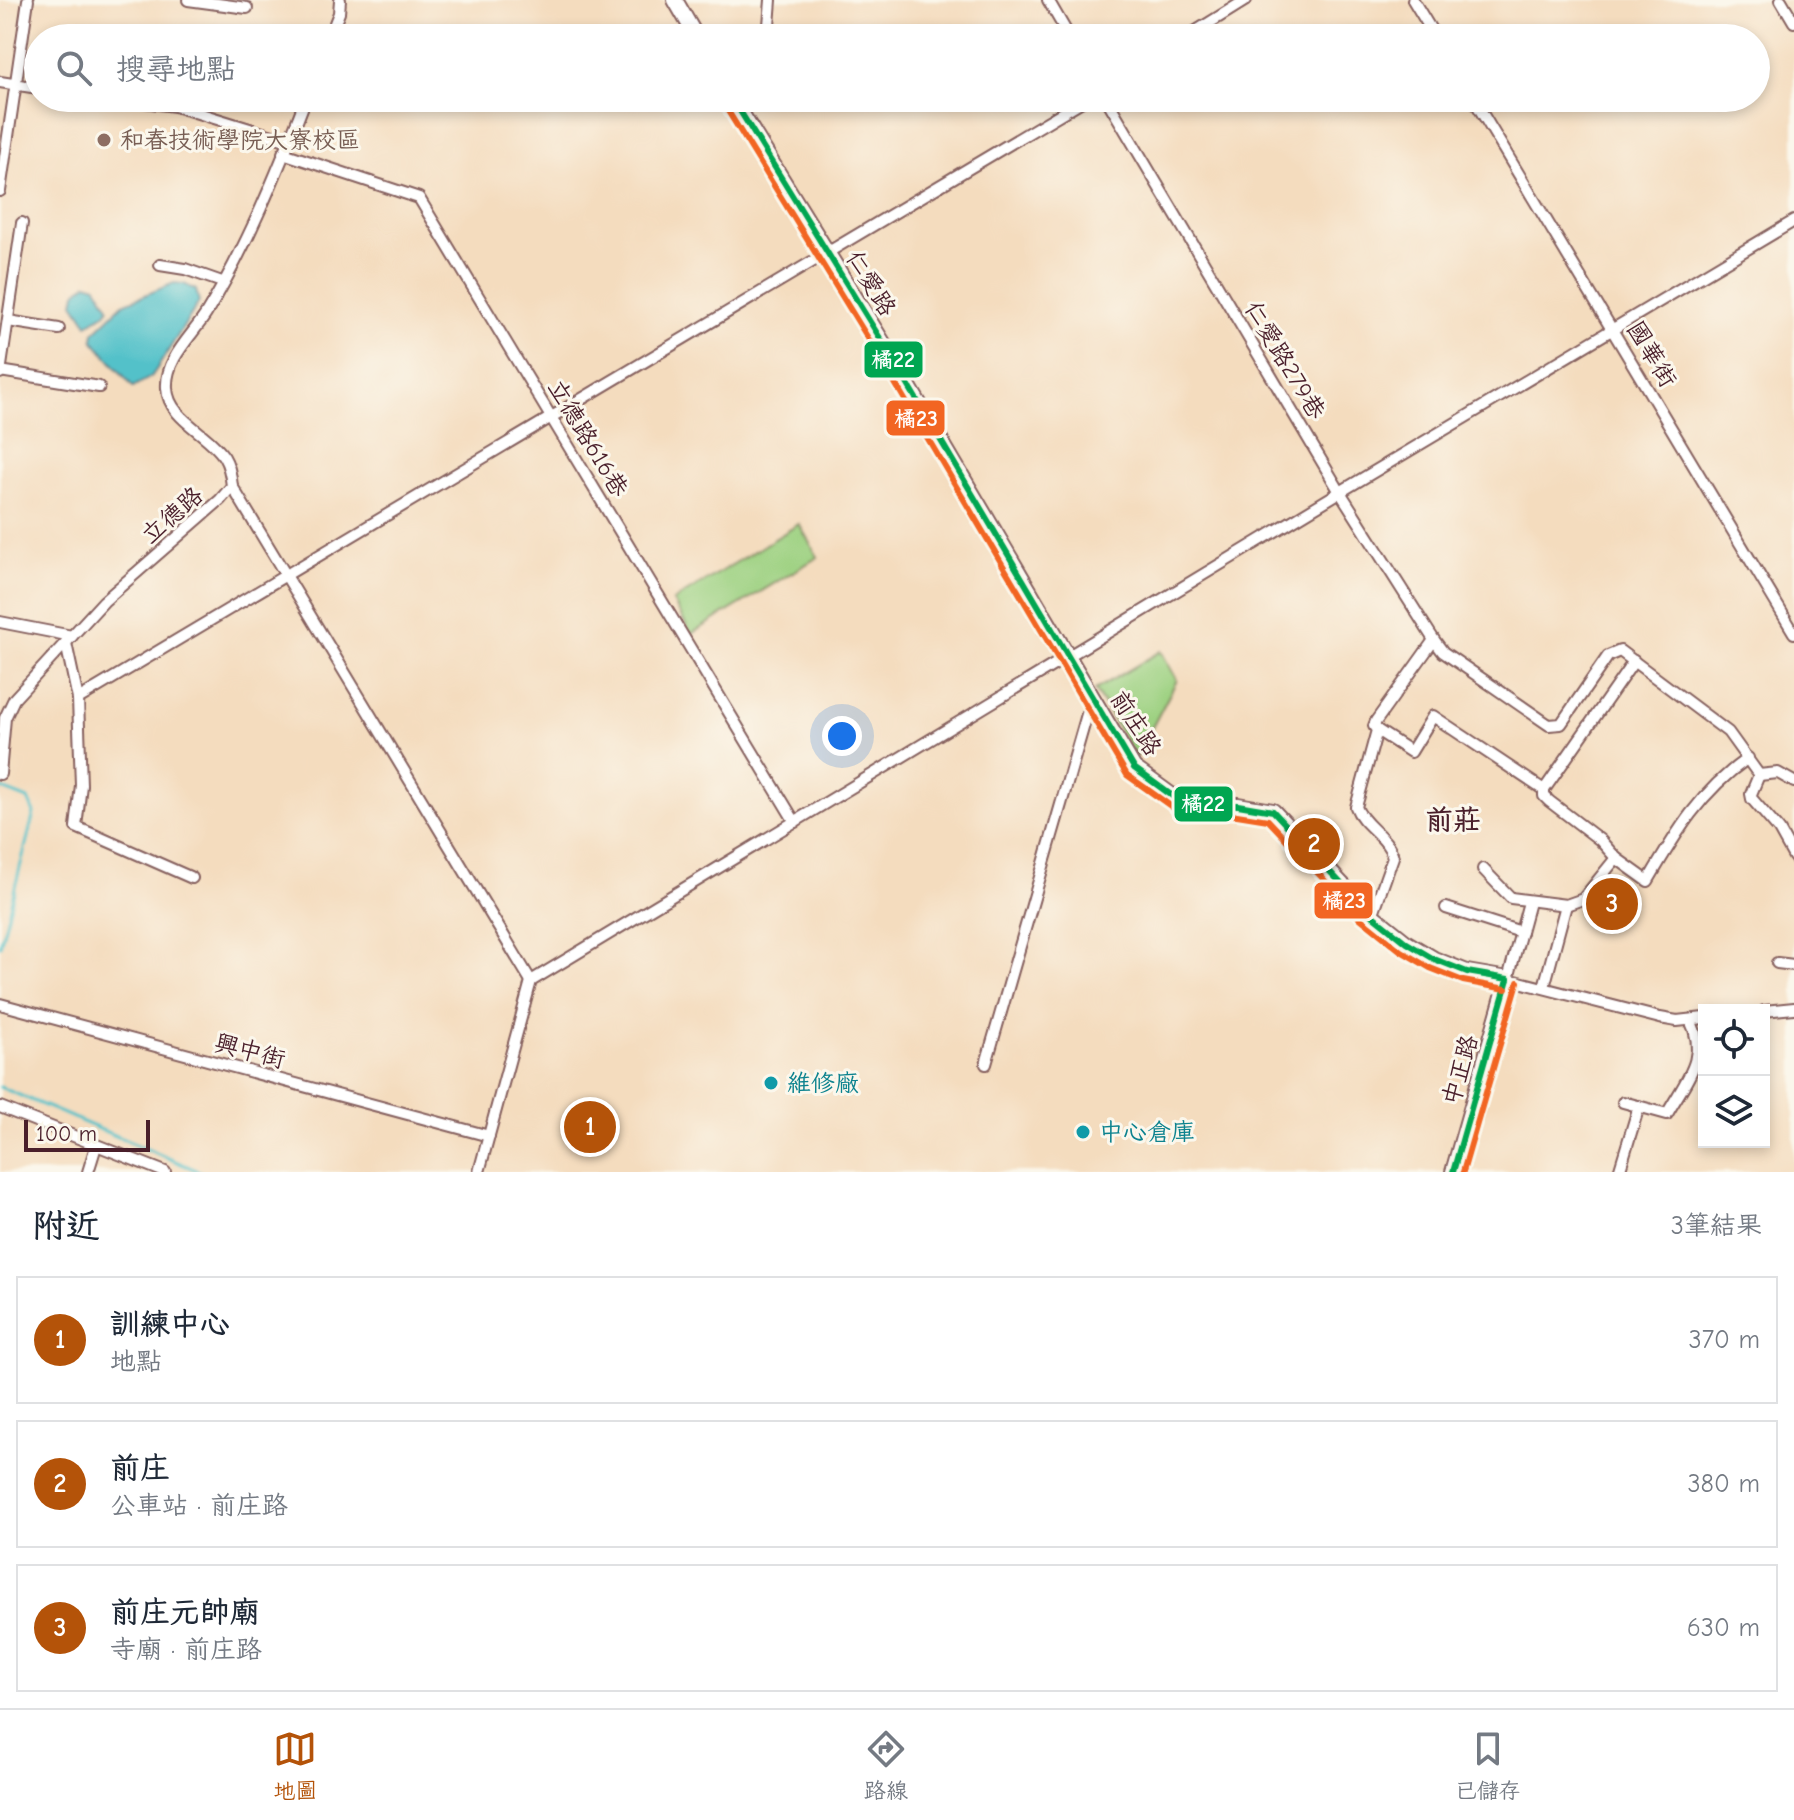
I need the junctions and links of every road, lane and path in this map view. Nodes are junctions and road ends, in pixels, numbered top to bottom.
1 (28, 0) edge
2 (188, 0) edge
3 (340, 0) edge
4 (675, 0) edge
5 (771, 0) edge
6 (1048, 0) edge
7 (1246, 0) edge
8 (1413, 0) edge
9 (1781, 0) edge
10 (247, 8) dead end
11 (1794, 22) edge
12 (25, 24) edge
13 (335, 24) edge
14 (689, 24) edge
15 (769, 24) edge
16 (1062, 24) edge
17 (1207, 24) edge
18 (1428, 24) edge
19 (24, 31) edge
20 (0, 82) edge
21 (17, 85) junction
22 (24, 86) edge
23 (195, 112) edge
24 (300, 112) edge
25 (745, 112) edge
26 (1064, 112) edge
27 (1114, 112) edge
28 (1482, 112) edge
29 (289, 141) junction
30 (283, 153) junction
31 (0, 191) edge
32 (1794, 221) edge
33 (22, 223) dead end
34 (827, 253) junction
35 (160, 265) dead end
36 (222, 282) junction
37 (8, 321) junction
38 (59, 329) dead end
39 (1614, 329) junction
40 (0, 372) edge
41 (99, 387) dead end
42 (552, 417) junction
43 (232, 486) junction
44 (1340, 492) junction
45 (286, 576) junction
46 (0, 622) edge
47 (1794, 633) edge
48 (69, 639) junction
49 (1434, 640) junction
50 (1068, 658) junction
51 (1634, 661) junction
52 (1092, 697) junction
53 (78, 699) junction
54 (1377, 730) junction
55 (1748, 758) junction
56 (0, 774) edge
57 (1759, 775) junction
58 (1794, 782) edge
59 (1544, 790) junction
60 (795, 822) junction
61 (1794, 857) edge
62 (1616, 858) junction
63 (1483, 869) dead end
64 (192, 878) dead end
65 (1529, 902) junction
66 (1566, 905) junction
67 (1446, 908) dead end
68 (1372, 916) junction
69 (1521, 932) junction
70 (1777, 963) dead end
71 (1794, 965) edge
72 (1508, 979) junction
73 (531, 981) junction
74 (1544, 987) junction
75 (0, 1004) edge
76 (1794, 1008) edge
77 (1770, 1010) edge
78 (1698, 1019) edge
79 (1690, 1020) junction
80 (986, 1064) dead end
81 (1623, 1102) dead end
82 (1639, 1106) junction
83 (0, 1107) edge
84 (489, 1136) junction
85 (96, 1146) junction
86 (88, 1172) edge
87 (165, 1172) edge
88 (479, 1172) edge
89 (1453, 1172) edge
90 (1619, 1172) edge

1 - 12 street
2 - 10 street
3 - 13 street
4 - 14 street
5 - 15 street
6 - 16 street
7 - 17 street
8 - 18 street
9 - 11 street
19 - 21 street
20 - 21 street
21 - 22 street
21 - 31 street
23 - 29 street
24 - 29 street, 立德路
25 - 34 street, 仁愛路
26 - 34 street
27 - 44 street, 仁愛路279巷
28 - 39 street, 國華街
29 - 30 street, 立德路
30 - 36 street, 立德路
30 - 42 street, 立德路616巷
32 - 39 street
33 - 37 street
34 - 42 street
34 - 50 street, 仁愛路
35 - 36 street
36 - 43 street, 立德路
37 - 38 street
37 - 40 street
39 - 44 street
39 - 47 street, 國華街
40 - 41 street
42 - 45 street
42 - 60 street, 立德路616巷
43 - 45 street
43 - 48 street, 立德路
44 - 49 street, 仁愛路279巷
44 - 50 street
45 - 53 street
45 - 73 street
46 - 48 street
48 - 53 street
48 - 56 street, 立德路
49 - 51 street, 仁愛路279巷
49 - 54 street
50 - 52 street, 前庄路
50 - 60 street
51 - 55 street
51 - 59 street
52 - 68 street, 前庄路
52 - 80 street
53 - 64 street
54 - 59 street
54 - 68 street
55 - 57 street
55 - 62 street
57 - 58 street
57 - 61 street
59 - 62 street
60 - 73 street
62 - 66 street
63 - 65 street
65 - 66 street
65 - 69 street
66 - 74 street
67 - 69 street
68 - 72 street, 前庄路
69 - 72 street
70 - 71 street
72 - 74 street, 前庄路
72 - 89 street, 中正路
73 - 84 street
74 - 79 street, 前庄路
75 - 84 street, 興中街
76 - 77 street
78 - 79 street, 前庄路
79 - 82 street
81 - 82 street
82 - 90 street
83 - 85 street
84 - 88 street
85 - 86 street
85 - 87 street

